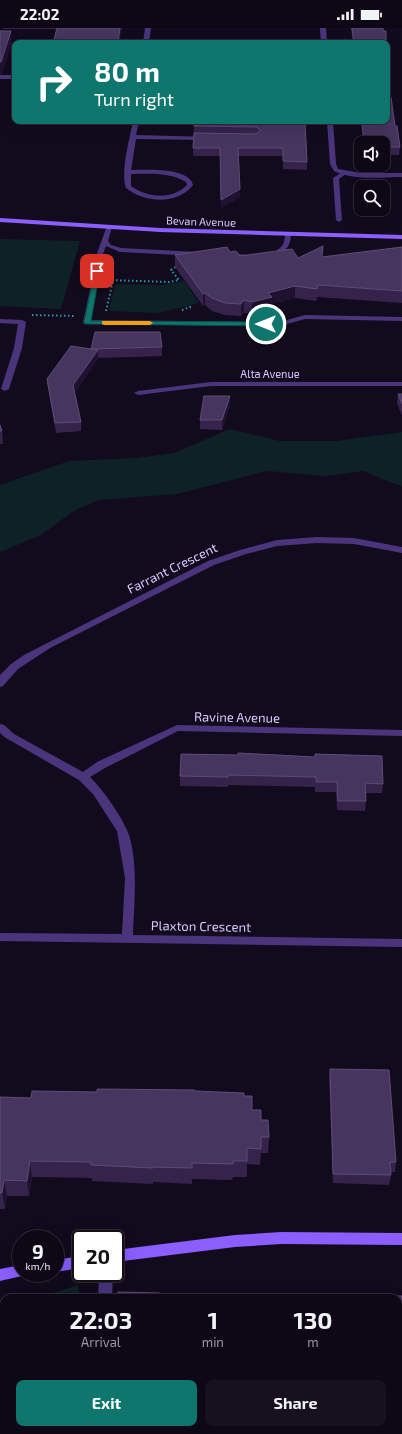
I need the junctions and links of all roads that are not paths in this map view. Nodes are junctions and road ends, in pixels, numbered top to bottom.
1 (148, 28) edge
2 (323, 28) edge
3 (146, 40) edge
4 (324, 40) edge
5 (0, 77) edge
6 (12, 77) edge
7 (135, 124) edge
8 (330, 124) edge
9 (133, 137) junction
10 (211, 138) edge
11 (129, 172) junction
12 (344, 173) junction
13 (402, 175) edge
14 (0, 220) edge
15 (339, 220) dead end
16 (109, 227) junction
17 (288, 234) junction
18 (402, 237) edge
19 (105, 242) junction
20 (203, 254) edge
21 (218, 254) edge
22 (402, 319) edge
23 (0, 321) edge
24 (402, 384) edge
25 (5, 389) dead end
26 (138, 393) dead end
27 (402, 550) edge
28 (0, 684) edge
29 (0, 727) edge
30 (402, 733) edge
31 (83, 778) junction
32 (0, 937) edge
33 (127, 939) junction
34 (402, 943) edge
35 (402, 1239) edge
36 (124, 1255) edge
37 (12, 1273) edge
38 (0, 1275) edge
39 (106, 1282) edge
40 (105, 1294) edge

1 - 3 street
2 - 4 street
5 - 6 street
7 - 9 street
8 - 12 street
9 - 10 street
9 - 11 street
11 - 11 street
12 - 13 street
12 - 15 street
14 - 16 street, Bevan Avenue
16 - 17 street, Bevan Avenue
16 - 19 street
17 - 18 street, Bevan Avenue
17 - 21 street
19 - 20 street
19 - 22 street
23 - 25 street
24 - 26 street, Alta Avenue
27 - 28 street, Farrant Crescent
29 - 31 street
30 - 31 street, Ravine Avenue
31 - 33 street
32 - 33 street, Plaxton Crescent
33 - 34 street, Plaxton Crescent
35 - 36 street
37 - 38 street
39 - 40 street

